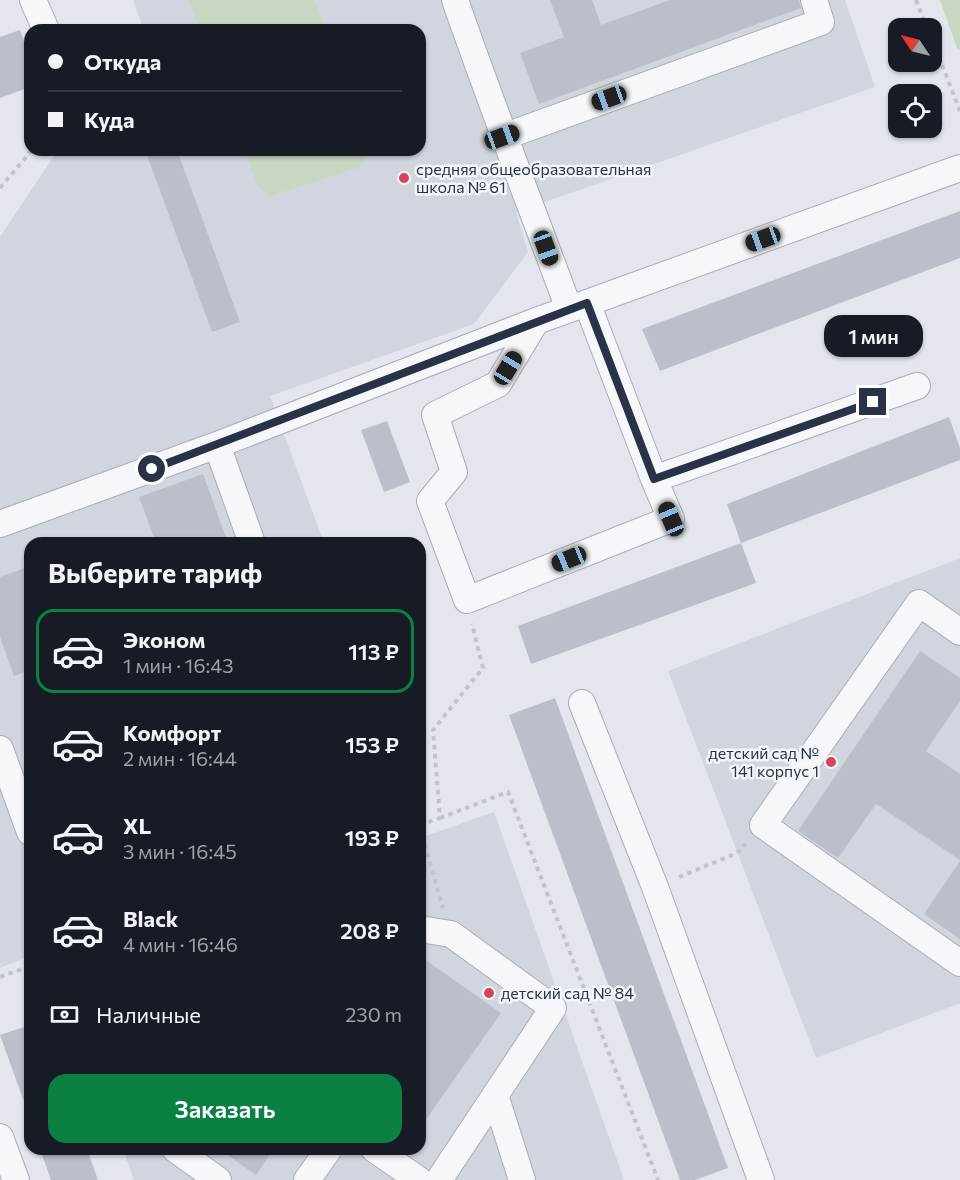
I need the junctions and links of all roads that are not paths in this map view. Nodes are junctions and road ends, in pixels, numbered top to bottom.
1 (33, 0) edge
2 (455, 0) edge
3 (814, 0) edge
4 (43, 24) edge
5 (502, 137) junction
6 (960, 168) edge
7 (578, 306) junction
8 (536, 321) junction
9 (917, 386) dead end
10 (217, 445) junction
11 (654, 479) junction
12 (0, 524) edge
13 (250, 537) edge
14 (960, 632) edge
15 (582, 702) dead end
16 (0, 749) edge
17 (24, 815) edge
18 (426, 930) edge
19 (960, 963) edge
20 (495, 1095) junction
21 (0, 1137) edge
22 (183, 1155) edge
23 (325, 1155) edge
24 (383, 1155) edge
25 (16, 1180) edge
26 (218, 1180) edge
27 (307, 1180) edge
28 (419, 1180) edge
29 (439, 1180) edge
30 (522, 1180) edge
31 (761, 1180) edge

1 - 4 lane
2 - 5 lane
3 - 5 lane
5 - 7 lane
6 - 7 lane
7 - 8 lane
7 - 11 lane
8 - 10 lane
8 - 11 lane
9 - 11 lane
10 - 12 lane
10 - 13 lane
14 - 19 lane
15 - 31 lane
16 - 17 lane
18 - 20 lane
20 - 29 lane
20 - 30 lane
21 - 25 lane
22 - 26 lane
23 - 27 lane
24 - 28 lane

